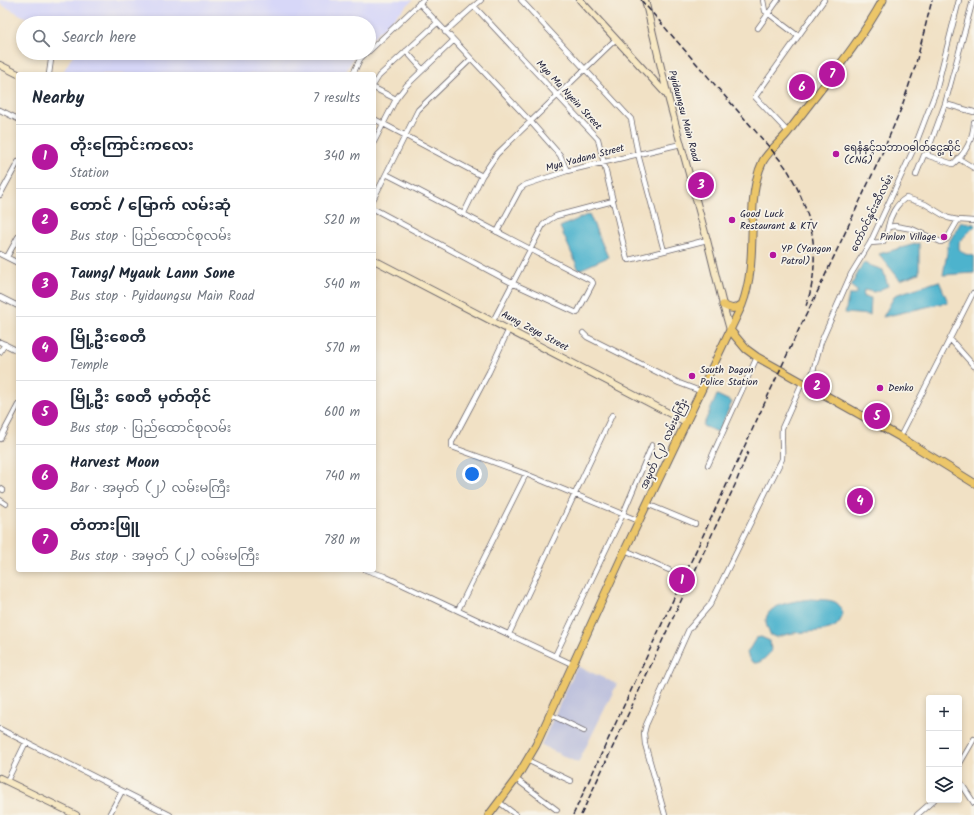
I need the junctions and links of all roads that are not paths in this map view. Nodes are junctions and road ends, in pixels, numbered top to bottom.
1 (481, 0) edge
2 (521, 0) edge
3 (580, 0) edge
4 (645, 0) edge
5 (763, 0) edge
6 (778, 0) edge
7 (824, 0) edge
8 (883, 0) edge
9 (959, 0) edge
10 (974, 0) edge
11 (421, 2) edge
12 (474, 6) junction
13 (768, 13) junction
14 (437, 23) junction
15 (758, 28) dead end
16 (445, 32) junction
17 (798, 36) junction
18 (616, 39) junction
19 (453, 40) junction
20 (376, 44) edge
21 (406, 51) junction
22 (471, 59) junction
23 (51, 60) dead end
24 (360, 60) edge
25 (0, 65) edge
26 (586, 69) junction
27 (423, 70) junction
28 (49, 72) edge
29 (354, 72) edge
30 (16, 73) edge
31 (376, 81) edge
32 (376, 89) edge
33 (558, 96) junction
34 (668, 97) junction
35 (396, 99) junction
36 (944, 104) junction
37 (0, 111) edge
38 (974, 112) edge
39 (16, 118) edge
40 (376, 120) edge
41 (530, 121) junction
42 (974, 122) edge
43 (383, 124) junction
44 (788, 132) junction
45 (405, 136) junction
46 (376, 138) edge
47 (681, 144) junction
48 (638, 154) junction
49 (928, 154) junction
50 (959, 159) junction
51 (604, 162) junction
52 (16, 166) edge
53 (974, 168) edge
54 (567, 171) junction
55 (386, 174) junction
56 (916, 175) dead end
57 (482, 176) junction
58 (376, 194) edge
59 (0, 195) edge
60 (613, 201) junction
61 (376, 210) edge
62 (464, 213) junction
63 (958, 220) junction
64 (974, 221) edge
65 (888, 226) junction
66 (497, 232) junction
67 (707, 240) junction
68 (16, 241) edge
69 (870, 243) junction
70 (530, 249) junction
71 (664, 251) junction
72 (0, 254) edge
73 (7, 258) junction
74 (376, 261) edge
75 (16, 262) edge
76 (512, 283) junction
77 (973, 293) dead end
78 (0, 297) edge
79 (16, 305) edge
80 (722, 305) junction
81 (742, 305) junction
82 (493, 321) junction
83 (509, 330) junction
84 (730, 330) junction
85 (583, 333) dead end
86 (950, 339) junction
87 (2, 343) edge
88 (16, 350) edge
89 (0, 352) edge
90 (757, 357) junction
91 (974, 366) edge
92 (805, 384) junction
93 (700, 391) junction
94 (16, 409) edge
95 (612, 416) dead end
96 (686, 422) junction
97 (900, 437) junction
98 (0, 439) edge
99 (652, 445) dead end
100 (708, 465) dead end
101 (526, 474) junction
102 (974, 483) edge
103 (576, 494) junction
104 (0, 500) edge
105 (6, 504) dead end
106 (647, 504) junction
107 (623, 514) junction
108 (639, 521) junction
109 (695, 524) dead end
110 (625, 550) junction
111 (669, 570) dead end
112 (372, 572) edge
113 (458, 610) junction
114 (509, 634) junction
115 (555, 656) junction
116 (574, 665) junction
117 (551, 715) junction
118 (0, 729) edge
119 (584, 731) dead end
120 (974, 739) edge
121 (26, 742) junction
122 (527, 760) junction
123 (962, 760) edge
124 (0, 778) edge
125 (516, 779) junction
126 (571, 781) dead end
127 (7, 782) junction
128 (962, 785) edge
129 (122, 791) junction
130 (499, 802) junction
131 (931, 803) edge
132 (974, 803) edge
133 (64, 809) junction
134 (557, 810) dead end
135 (61, 815) edge
136 (76, 815) edge
137 (109, 815) edge
138 (170, 815) edge
139 (489, 815) edge
140 (516, 815) edge
141 (665, 815) edge
142 (917, 815) edge

1 - 12 street
2 - 26 street
3 - 18 main road
4 - 34 main road, Pyidaungsu Main Road
5 - 13 street
6 - 13 street
7 - 17 street
8 - 44 main road, အမှတ် (၂) လမ်းမကြီး
9 - 69 street, တော်ဝင်နှင်းဆီလမ်း
10 - 36 street
11 - 14 street
11 - 20 street
12 - 16 street
12 - 33 street, Myo Ma Nyein Street
13 - 15 street
13 - 17 street
14 - 16 street
14 - 21 street
16 - 19 street
17 - 44 street
18 - 26 street
18 - 34 main road
19 - 22 street
19 - 27 street
21 - 27 street
21 - 31 street
22 - 41 street
22 - 45 street
23 - 28 street
24 - 29 street
25 - 30 main road
26 - 33 street
26 - 48 street
27 - 35 street
32 - 35 street
33 - 41 street
33 - 51 street, Myo Ma Nyein Street
34 - 47 main road, Pyidaungsu Main Road
35 - 43 street
36 - 38 street
36 - 49 street
37 - 39 street
40 - 43 street
41 - 54 street
41 - 57 street
42 - 50 street
43 - 45 street
43 - 46 street
44 - 81 main road, အမှတ် (၂) လမ်းမကြီး
45 - 55 street
45 - 57 street
47 - 48 street, Mya Yadana Street
47 - 67 main road, Pyidaungsu Main Road
48 - 51 street, Mya Yadana Street
48 - 71 street
49 - 50 street
49 - 56 street
50 - 53 street
51 - 54 street, Mya Yadana Street
51 - 60 street, Myo Ma Nyein Street
52 - 59 street
54 - 66 street, Mya Yadana Street
55 - 58 street
55 - 62 street
57 - 62 street
60 - 70 street
60 - 71 street, Myo Ma Nyein Street
61 - 76 street
62 - 66 street
63 - 64 street
63 - 65 street
63 - 65 street
65 - 69 street
66 - 70 street
67 - 71 street
67 - 80 main road, Pyidaungsu Main Road
68 - 73 street
69 - 92 street, တော်ဝင်နှင်းဆီလမ်း
70 - 76 street
70 - 76 street
72 - 73 street
73 - 75 street
74 - 82 main road, Aung Zeya Street
76 - 82 street
77 - 86 street
78 - 79 street
80 - 81 main road
80 - 84 main road, Pyidaungsu Main Road
81 - 84 main road, အမှတ် (၂) လမ်းမကြီး
82 - 83 main road, Aung Zeya Street
83 - 96 main road, Aung Zeya Street
83 - 101 street
84 - 90 main road
84 - 93 main road, အမှတ် (၂) လမ်းမကြီး
85 - 93 street
86 - 91 street
86 - 97 street
87 - 88 street
87 - 89 street
90 - 92 main road
90 - 100 street
92 - 97 main road
92 - 141 street, တော်ဝင်နှင်းဆီလမ်း
93 - 96 main road, အမှတ် (၂) လမ်းမကြီး
94 - 98 street
95 - 103 street
96 - 106 main road, အမှတ် (၂) လမ်းမကြီး
97 - 102 main road
99 - 107 street
101 - 103 street
101 - 113 street
103 - 107 street
103 - 114 street
104 - 105 street
106 - 108 main road, အမှတ် (၂) လမ်းမကြီး
106 - 109 street
107 - 108 street
107 - 115 street
108 - 110 main road, အမှတ် (၂) လမ်းမကြီး
110 - 111 street
110 - 116 main road, အမှတ် (၂) လမ်းမကြီး
112 - 113 street
113 - 114 street
114 - 115 street
115 - 116 street
116 - 117 main road, အမှတ် (၂) လမ်းမကြီး
117 - 119 street
117 - 122 main road, အမှတ် (၂) လမ်းမကြီး
118 - 121 street
120 - 123 street
121 - 127 street
121 - 129 street
122 - 125 main road, အမှတ် (၂) လမ်းမကြီး
122 - 126 street
124 - 127 main road
125 - 130 main road, အမှတ် (၂) လမ်းမကြီး
125 - 134 street
127 - 133 main road
128 - 132 street
129 - 137 street
129 - 138 street
130 - 139 main road, အမှတ် (၂) လမ်းမကြီး
130 - 140 street
131 - 142 street
133 - 135 street
133 - 136 main road

